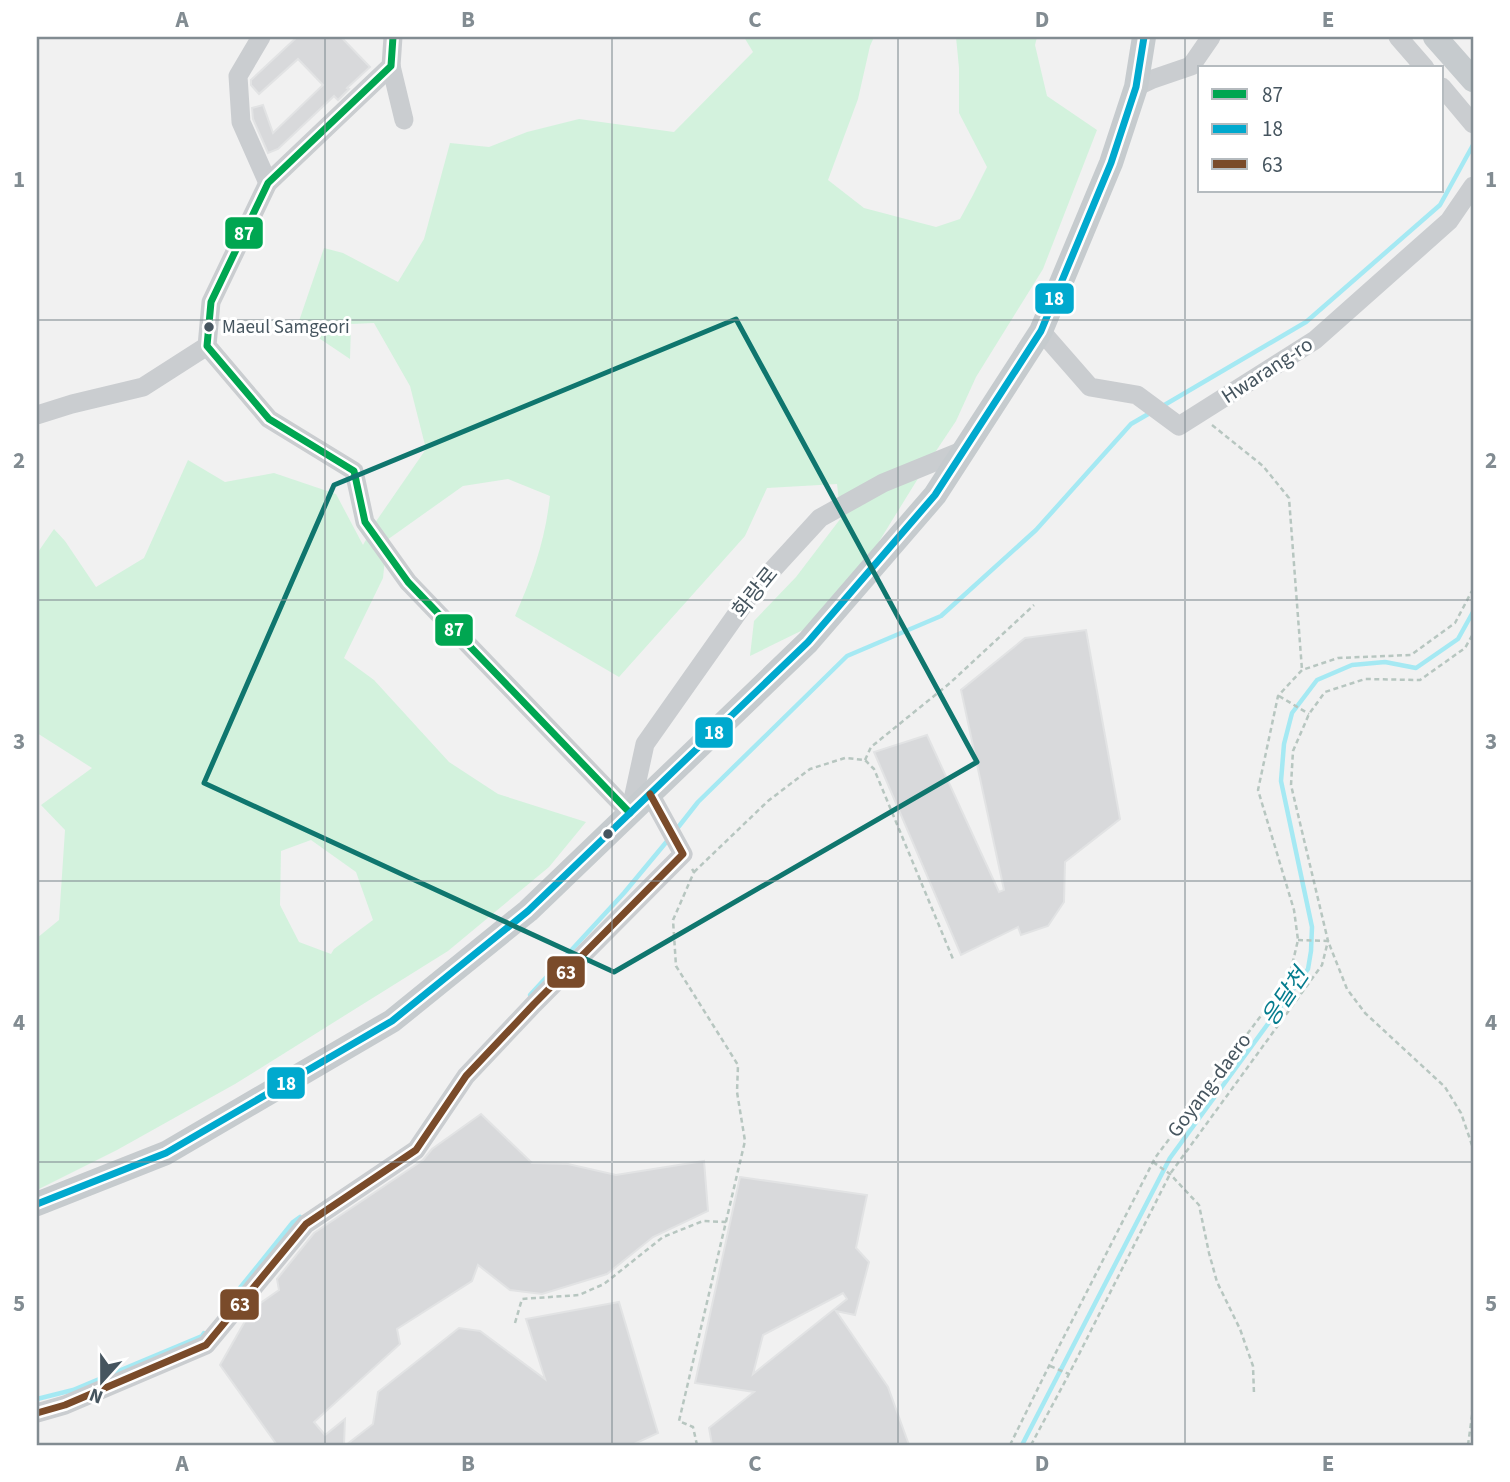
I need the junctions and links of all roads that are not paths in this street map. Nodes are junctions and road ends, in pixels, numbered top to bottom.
1 (261, 37) edge
2 (393, 37) edge
3 (1144, 37) edge
4 (1211, 37) edge
5 (1398, 37) edge
6 (1436, 37) edge
7 (391, 66) junction
8 (1423, 66) edge
9 (1473, 80) edge
10 (1136, 87) junction
11 (1444, 89) edge
12 (404, 120) dead end
13 (1471, 122) edge
14 (268, 183) junction
15 (1473, 186) edge
16 (1041, 331) junction
17 (207, 346) junction
18 (37, 415) edge
19 (964, 450) junction
20 (650, 794) junction
21 (629, 813) junction
22 (37, 1204) edge
23 (37, 1413) edge

1 - 14 street
2 - 7 street
3 - 10 main road
4 - 10 street
5 - 8 street
6 - 9 main road
7 - 12 street
7 - 14 street
10 - 16 main road
11 - 13 street
14 - 17 street
15 - 16 street, Hwarang-ro
16 - 19 main road
17 - 18 street
17 - 21 street
19 - 20 main road
19 - 21 street, 화랑로
20 - 21 main road
20 - 23 street
21 - 22 main road

